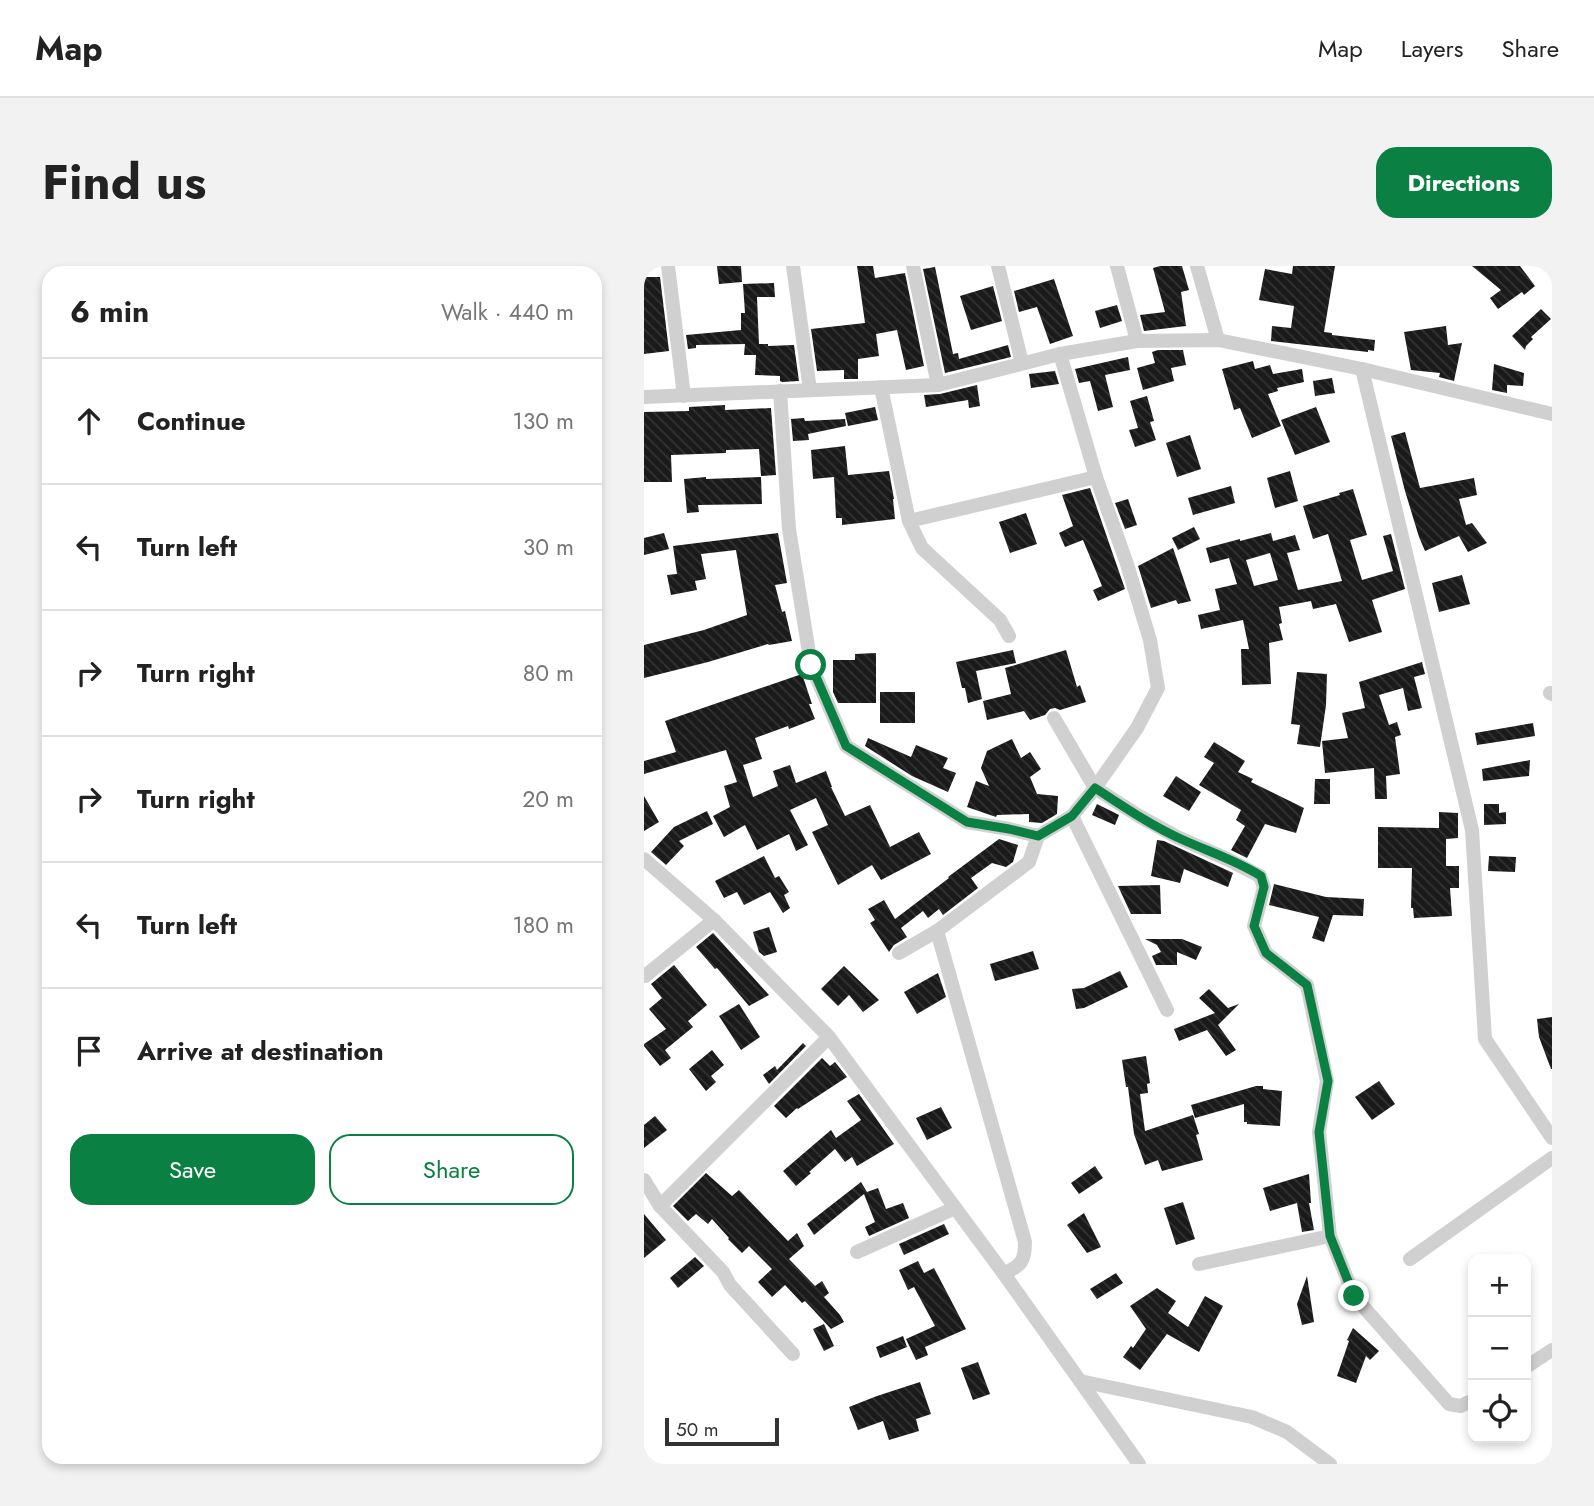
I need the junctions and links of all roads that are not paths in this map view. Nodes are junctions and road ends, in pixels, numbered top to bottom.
1 (668, 266) edge
2 (793, 266) edge
3 (913, 266) edge
4 (998, 266) edge
5 (1117, 266) edge
6 (1197, 266) edge
7 (1218, 340) junction
8 (1137, 341) junction
9 (1060, 354) junction
10 (1022, 363) junction
11 (1362, 369) junction
12 (938, 385) junction
13 (881, 387) junction
14 (810, 390) junction
15 (780, 391) junction
16 (684, 396) junction
17 (644, 397) edge
18 (1552, 414) edge
19 (1096, 477) junction
20 (909, 521) junction
21 (1009, 636) dead end
22 (1054, 718) dead end
23 (1095, 788) junction
24 (1072, 816) junction
25 (1038, 836) junction
26 (644, 859) edge
27 (714, 920) junction
28 (937, 930) junction
29 (899, 953) dead end
30 (645, 976) edge
31 (1167, 1010) dead end
32 (830, 1037) junction
33 (1551, 1135) edge
34 (1552, 1158) edge
35 (644, 1180) edge
36 (660, 1206) junction
37 (955, 1208) junction
38 (1330, 1236) junction
39 (857, 1252) dead end
40 (1410, 1259) dead end
41 (1199, 1264) dead end
42 (1004, 1274) junction
43 (1552, 1350) edge
44 (793, 1354) dead end
45 (1531, 1364) edge
46 (1080, 1381) junction
47 (1468, 1402) edge
48 (1139, 1464) edge
49 (1330, 1464) edge

1 - 16 street
2 - 14 street
3 - 12 street
4 - 10 street
5 - 8 street
6 - 7 street
7 - 8 street
7 - 11 street
8 - 9 street
9 - 10 street
9 - 19 street
10 - 12 street
11 - 18 street
11 - 33 street
12 - 13 street
13 - 14 street
13 - 20 street
14 - 15 street
15 - 16 street
15 - 25 street
16 - 17 street
19 - 20 street
19 - 23 street
20 - 21 street
22 - 23 street
23 - 24 street
23 - 38 street
24 - 25 street
24 - 31 street
25 - 28 street
26 - 27 street
27 - 30 street
27 - 32 street
28 - 29 street
28 - 42 street
32 - 36 street
32 - 37 street
34 - 40 street
35 - 36 street
36 - 44 street
37 - 39 street
37 - 42 street
38 - 41 street
38 - 47 street
42 - 46 street
43 - 45 street
46 - 48 street
46 - 49 street

